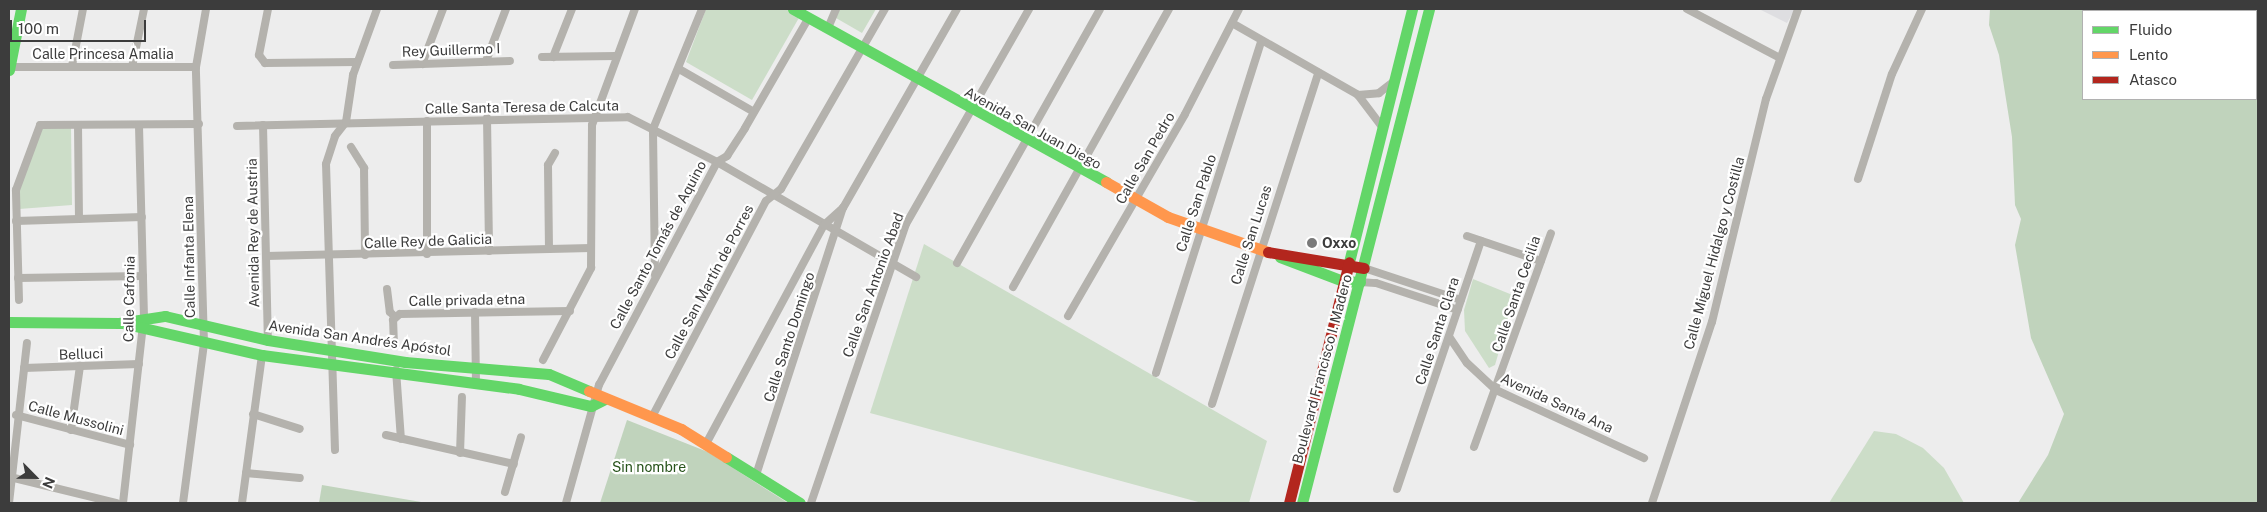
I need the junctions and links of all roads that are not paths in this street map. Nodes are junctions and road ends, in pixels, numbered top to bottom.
1 (21, 9) edge
2 (83, 9) edge
3 (144, 9) edge
4 (206, 9) edge
5 (268, 9) edge
6 (377, 9) edge
7 (443, 9) edge
8 (506, 9) edge
9 (572, 9) edge
10 (635, 9) edge
11 (702, 9) edge
12 (793, 9) edge
13 (836, 9) edge
14 (885, 9) edge
15 (957, 9) edge
16 (1029, 9) edge
17 (1100, 9) edge
18 (1169, 9) edge
19 (1239, 9) edge
20 (1412, 9) edge
21 (1429, 9) edge
22 (1687, 9) edge
23 (1798, 9) edge
24 (1922, 9) edge
25 (809, 17) junction
26 (1232, 23) junction
27 (828, 28) junction
28 (1261, 41) junction
29 (863, 48) junction
30 (616, 56) junction
31 (553, 57) junction
32 (1778, 57) junction
33 (542, 58) dead end
34 (510, 61) dead end
35 (357, 62) junction
36 (486, 62) junction
37 (422, 64) junction
38 (393, 65) dead end
39 (72, 66) junction
40 (132, 67) junction
41 (196, 67) junction
42 (9, 68) edge
43 (679, 68) junction
44 (1318, 73) junction
45 (916, 80) junction
46 (1393, 82) junction
47 (1358, 95) junction
48 (971, 111) junction
49 (754, 112) junction
50 (593, 116) junction
51 (487, 118) junction
52 (426, 121) junction
53 (346, 122) junction
54 (199, 124) junction
55 (78, 125) junction
56 (139, 125) junction
57 (264, 125) junction
58 (237, 126) dead end
59 (1382, 127) junction
60 (653, 129) junction
61 (1026, 141) junction
62 (350, 146) dead end
63 (555, 153) dead end
64 (717, 162) junction
65 (1081, 171) junction
66 (1858, 179) dead end
67 (774, 195) junction
68 (1135, 200) junction
69 (842, 208) junction
70 (142, 217) junction
71 (79, 219) junction
72 (16, 221) junction
73 (824, 225) junction
74 (1200, 230) junction
75 (837, 233) junction
76 (1551, 233) dead end
77 (1467, 236) dead end
78 (1481, 242) junction
79 (591, 248) junction
80 (549, 249) junction
81 (1264, 250) junction
82 (489, 251) junction
83 (427, 254) junction
84 (366, 255) junction
85 (266, 256) junction
86 (328, 256) junction
87 (1541, 261) junction
88 (957, 263) dead end
89 (891, 264) junction
90 (1347, 266) junction
91 (1364, 268) junction
92 (143, 276) junction
93 (656, 277) junction
94 (18, 278) junction
95 (916, 278) dead end
96 (1343, 281) junction
97 (1360, 282) junction
98 (1014, 287) dead end
99 (387, 289) dead end
100 (19, 300) dead end
101 (1461, 300) junction
102 (1458, 310) junction
103 (570, 311) junction
104 (475, 312) junction
105 (1068, 316) dead end
106 (144, 317) junction
107 (395, 317) junction
108 (9, 322) edge
109 (119, 323) junction
110 (203, 324) junction
111 (144, 330) junction
112 (1450, 338) junction
113 (268, 340) junction
114 (27, 343) dead end
115 (204, 343) junction
116 (394, 346) dead end
117 (332, 350) junction
118 (262, 355) junction
119 (396, 360) junction
120 (543, 360) dead end
121 (140, 364) junction
122 (332, 364) junction
123 (80, 366) junction
124 (24, 368) junction
125 (476, 369) junction
126 (1156, 373) dead end
127 (396, 374) junction
128 (476, 384) junction
129 (1496, 390) junction
130 (596, 391) junction
131 (462, 397) dead end
132 (605, 399) junction
133 (1212, 404) dead end
134 (591, 406) junction
135 (253, 414) junction
136 (16, 415) junction
137 (652, 417) junction
138 (300, 429) dead end
139 (71, 430) junction
140 (386, 435) dead end
141 (521, 437) dead end
142 (401, 439) junction
143 (706, 442) junction
144 (130, 445) junction
145 (1474, 447) dead end
146 (335, 450) dead end
147 (460, 452) junction
148 (1644, 458) dead end
149 (514, 464) junction
150 (757, 472) junction
151 (246, 473) junction
152 (10, 477) junction
153 (300, 478) dead end
154 (1397, 489) dead end
155 (505, 492) dead end
156 (9, 503) edge
157 (117, 503) edge
158 (123, 503) edge
159 (183, 503) edge
160 (242, 503) edge
161 (566, 503) edge
162 (800, 503) edge
163 (811, 503) edge
164 (1289, 503) edge
165 (1302, 503) edge
166 (1652, 503) edge

1 - 42 street
2 - 39 street
3 - 40 street
4 - 41 street, Calle Infanta Elena
5 - 35 street
6 - 35 street
7 - 37 street
8 - 36 street
9 - 31 street
10 - 30 street
11 - 43 street
12 - 25 street, Avenida San Juan Diego
13 - 27 street
14 - 29 street, Calle San Martín de Porres
15 - 45 street, Calle Santo Domingo
16 - 48 street, Calle San Antonio Abad
17 - 61 street
18 - 65 street
19 - 26 street, Calle San Pedro
20 - 46 street, Boulevard Francisco I. Madero
21 - 91 street, Boulevard Francisco I. Madero
22 - 32 street
23 - 32 street, Calle Miguel Hidalgo y Costilla
24 - 66 street
25 - 27 street, Avenida San Juan Diego
25 - 49 street, Calle Santo Tomás de Aquino
26 - 28 street
26 - 68 street, Calle San Pedro
27 - 29 street, Avenida San Juan Diego
28 - 44 street
28 - 74 street, Calle San Pablo
29 - 45 street, Avenida San Juan Diego
29 - 67 street, Calle San Martín de Porres
30 - 31 street
30 - 50 street
31 - 33 street
32 - 166 street, Calle Miguel Hidalgo y Costilla
34 - 36 street, Rey Guillermo I
35 - 53 street
36 - 37 street, Rey Guillermo I
37 - 38 street, Rey Guillermo I
39 - 40 street, Calle Princesa Amalia
39 - 42 street, Calle Princesa Amalia
40 - 41 street, Calle Princesa Amalia
41 - 54 street, Calle Infanta Elena
43 - 49 street
43 - 60 street
44 - 47 street
44 - 81 street, Calle San Lucas
45 - 48 street, Avenida San Juan Diego
45 - 69 street, Calle Santo Domingo
46 - 47 street
46 - 59 street, Boulevard Francisco I. Madero
47 - 59 street
48 - 61 street, Avenida San Juan Diego
48 - 89 street, Calle San Antonio Abad
49 - 64 street, Calle Santo Tomás de Aquino
50 - 51 street, Calle Santa Teresa de Calcuta
50 - 60 street, Calle Santa Teresa de Calcuta
50 - 79 street
51 - 52 street, Calle Santa Teresa de Calcuta
51 - 82 street
52 - 53 street, Calle Santa Teresa de Calcuta
52 - 83 street
53 - 57 street, Calle Santa Teresa de Calcuta
53 - 86 street
54 - 56 street
54 - 110 street, Calle Infanta Elena
55 - 56 street
55 - 71 street
55 - 72 street
56 - 70 street, Calle Cafonia
57 - 58 street, Calle Santa Teresa de Calcuta
57 - 85 street, Avenida Rey de Austria
59 - 90 street, Boulevard Francisco I. Madero
60 - 64 street, Calle Santa Teresa de Calcuta
60 - 93 street
61 - 65 street, Avenida San Juan Diego
61 - 88 street
62 - 84 street
63 - 80 street
64 - 67 street, Calle Santa Teresa de Calcuta
64 - 93 street, Calle Santo Tomás de Aquino
65 - 68 street, Avenida San Juan Diego
65 - 98 street
67 - 73 street, Calle Santa Teresa de Calcuta
67 - 137 street, Calle San Martín de Porres
68 - 74 street, Avenida San Juan Diego
68 - 105 street, Calle San Pedro
69 - 73 street, Calle Santo Domingo
69 - 75 street, Calle Santo Domingo
70 - 71 street
70 - 92 street, Calle Cafonia
71 - 72 street
72 - 94 street
73 - 75 street, Calle Santa Teresa de Calcuta
73 - 143 street, Calle Santo Domingo
74 - 81 street, Avenida San Juan Diego
74 - 126 street, Calle San Pablo
75 - 89 street, Calle Santa Teresa de Calcuta
75 - 150 street, Calle Santo Domingo
76 - 87 street, Calle Santa Cecilia
77 - 78 street
78 - 87 street
78 - 101 street, Calle Santa Clara
79 - 80 street, Calle Rey de Galicia
79 - 103 street
80 - 82 street, Calle Rey de Galicia
81 - 90 street, Avenida San Juan Diego
81 - 96 street, Avenida San Juan Diego
81 - 133 street, Calle San Lucas
82 - 83 street, Calle Rey de Galicia
83 - 84 street, Calle Rey de Galicia
84 - 86 street, Calle Rey de Galicia
85 - 86 street, Calle Rey de Galicia
85 - 113 street, Avenida Rey de Austria
86 - 117 street
87 - 129 street, Calle Santa Cecilia
89 - 95 street, Calle Santa Teresa de Calcuta
89 - 163 street, Calle San Antonio Abad
90 - 91 street, Avenida San Juan Diego
90 - 96 street, Boulevard Francisco I. Madero
91 - 97 street, Boulevard Francisco I. Madero
91 - 101 street
92 - 94 street
92 - 106 street, Calle Cafonia
93 - 130 street, Calle Santo Tomás de Aquino
94 - 100 street
96 - 97 street, Avenida San Juan Diego
96 - 164 street, Boulevard Francisco I. Madero
97 - 102 street
97 - 165 street, Boulevard Francisco I. Madero
99 - 107 street
101 - 102 street, Calle Santa Clara
102 - 112 street, Calle Santa Clara
103 - 104 street, Calle privada etna
103 - 120 street
104 - 107 street, Calle privada etna
104 - 125 street
106 - 109 street, Avenida San Andrés Apóstol
106 - 110 street, Avenida San Andrés Apóstol
106 - 111 street, Calle Cafonia
107 - 116 street, Calle privada etna
108 - 109 street, Avenida San Andrés Apóstol
109 - 111 street, Avenida San Andrés Apóstol
110 - 113 street, Avenida San Andrés Apóstol
110 - 115 street, Calle Infanta Elena
111 - 115 street, Avenida San Andrés Apóstol
111 - 121 street, Calle Cafonia
112 - 129 street, Avenida Santa Ana
112 - 154 street, Calle Santa Clara
113 - 117 street, Avenida San Andrés Apóstol
114 - 124 street
115 - 118 street, Avenida San Andrés Apóstol
115 - 159 street, Calle Infanta Elena
117 - 119 street, Avenida San Andrés Apóstol
117 - 122 street
118 - 122 street, Avenida San Andrés Apóstol
118 - 135 street
119 - 125 street, Avenida San Andrés Apóstol
119 - 127 street
121 - 123 street, Belluci
121 - 144 street, Calle Cafonia
122 - 127 street, Avenida San Andrés Apóstol
122 - 146 street
123 - 124 street, Belluci
123 - 139 street
124 - 136 street
125 - 128 street
125 - 130 street, Avenida San Andrés Apóstol
127 - 128 street, Avenida San Andrés Apóstol
127 - 142 street
128 - 134 street, Avenida San Andrés Apóstol
129 - 145 street, Calle Santa Cecilia
129 - 148 street, Avenida Santa Ana
130 - 132 street
130 - 134 street, Calle Santo Tomás de Aquino
131 - 147 street
132 - 134 street
132 - 137 street
134 - 161 street, Calle Santo Tomás de Aquino
135 - 138 street
135 - 151 street
136 - 139 street, Calle Mussolini
136 - 152 street
137 - 143 street
139 - 144 street, Calle Mussolini
140 - 142 street
141 - 149 street
142 - 147 street
143 - 150 street
144 - 158 street, Calle Cafonia
147 - 149 street
149 - 155 street
150 - 162 street
151 - 153 street
151 - 160 street
152 - 156 street
152 - 157 street

